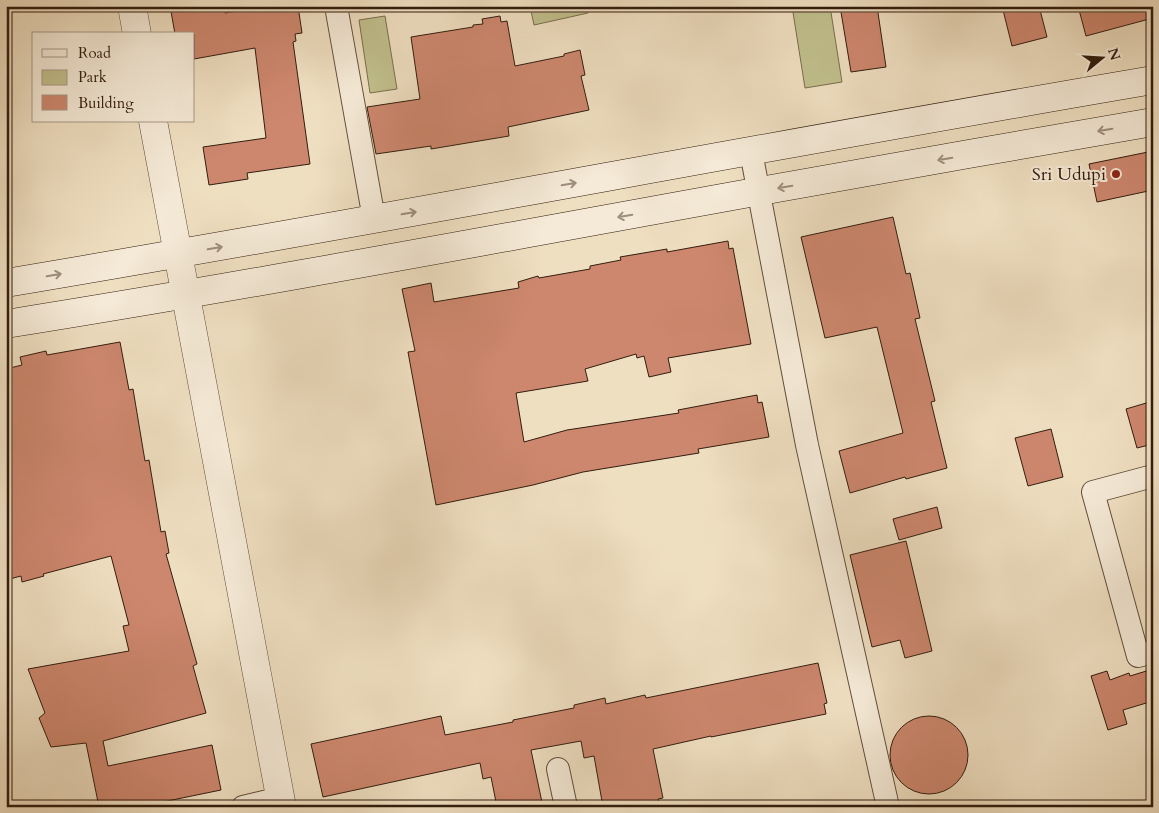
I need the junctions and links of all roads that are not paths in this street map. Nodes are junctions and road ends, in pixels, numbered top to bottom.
1 (132, 6) edge
2 (336, 6) edge
3 (137, 32) edge
4 (1153, 80) edge
5 (154, 122) edge
6 (1153, 122) edge
7 (751, 152) junction
8 (757, 191) junction
9 (374, 219) junction
10 (178, 254) junction
11 (6, 283) edge
12 (186, 295) junction
13 (6, 324) edge
14 (1153, 476) edge
15 (1153, 652) edge
16 (558, 769) dead end
17 (281, 802) edge
18 (244, 807) edge
19 (566, 807) edge
20 (888, 807) edge

1 - 3 main road
2 - 9 street
4 - 7 main road
5 - 10 main road
6 -> 8 main road
7 - 8 street
9 -> 7 main road
8 -> 12 main road
8 - 20 street
10 -> 9 main road
11 -> 10 main road
10 - 12 main road
12 - 13 main road
12 - 17 main road
14 - 15 street
16 - 19 street
17 - 18 street

